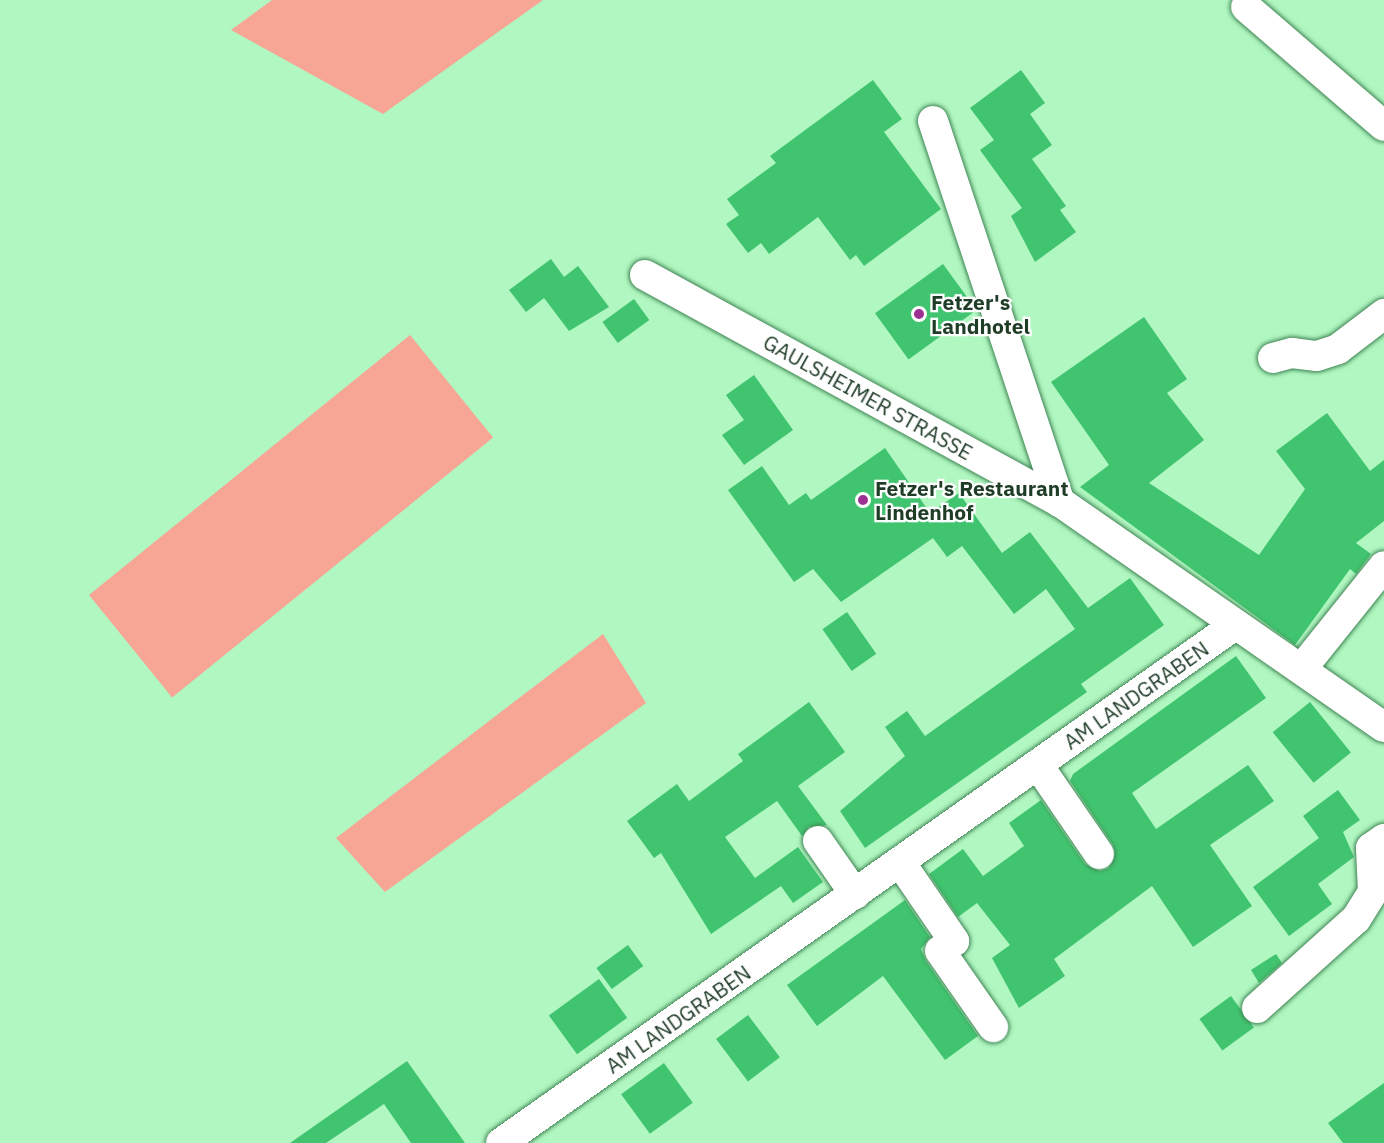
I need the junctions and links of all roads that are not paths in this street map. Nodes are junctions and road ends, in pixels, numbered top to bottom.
1 (1245, 7) dead end
2 (933, 121) dead end
3 (1384, 126) edge
4 (645, 275) dead end
5 (1384, 314) edge
6 (1273, 358) dead end
7 (1060, 502) junction
8 (1384, 566) edge
9 (1235, 625) junction
10 (1303, 667) junction
11 (1384, 727) edge
12 (1038, 765) junction
13 (1384, 839) edge
14 (818, 841) dead end
15 (1099, 854) dead end
16 (900, 862) junction
17 (855, 894) junction
18 (1257, 1008) dead end
19 (993, 1027) dead end
20 (501, 1143) edge

1 - 3 street
2 - 7 street
4 - 7 street, GAULSHEIMER STRASSE
5 - 6 street
7 - 9 street, GAULSHEIMER STRASSE
8 - 10 street
9 - 10 street, GAULSHEIMER STRASSE
9 - 12 street, AM LANDGRABEN
10 - 11 street, GAULSHEIMER STRASSE
12 - 15 street
12 - 16 street, AM LANDGRABEN
13 - 18 street
14 - 17 street
16 - 17 street, AM LANDGRABEN
16 - 19 street
17 - 20 street, AM LANDGRABEN

